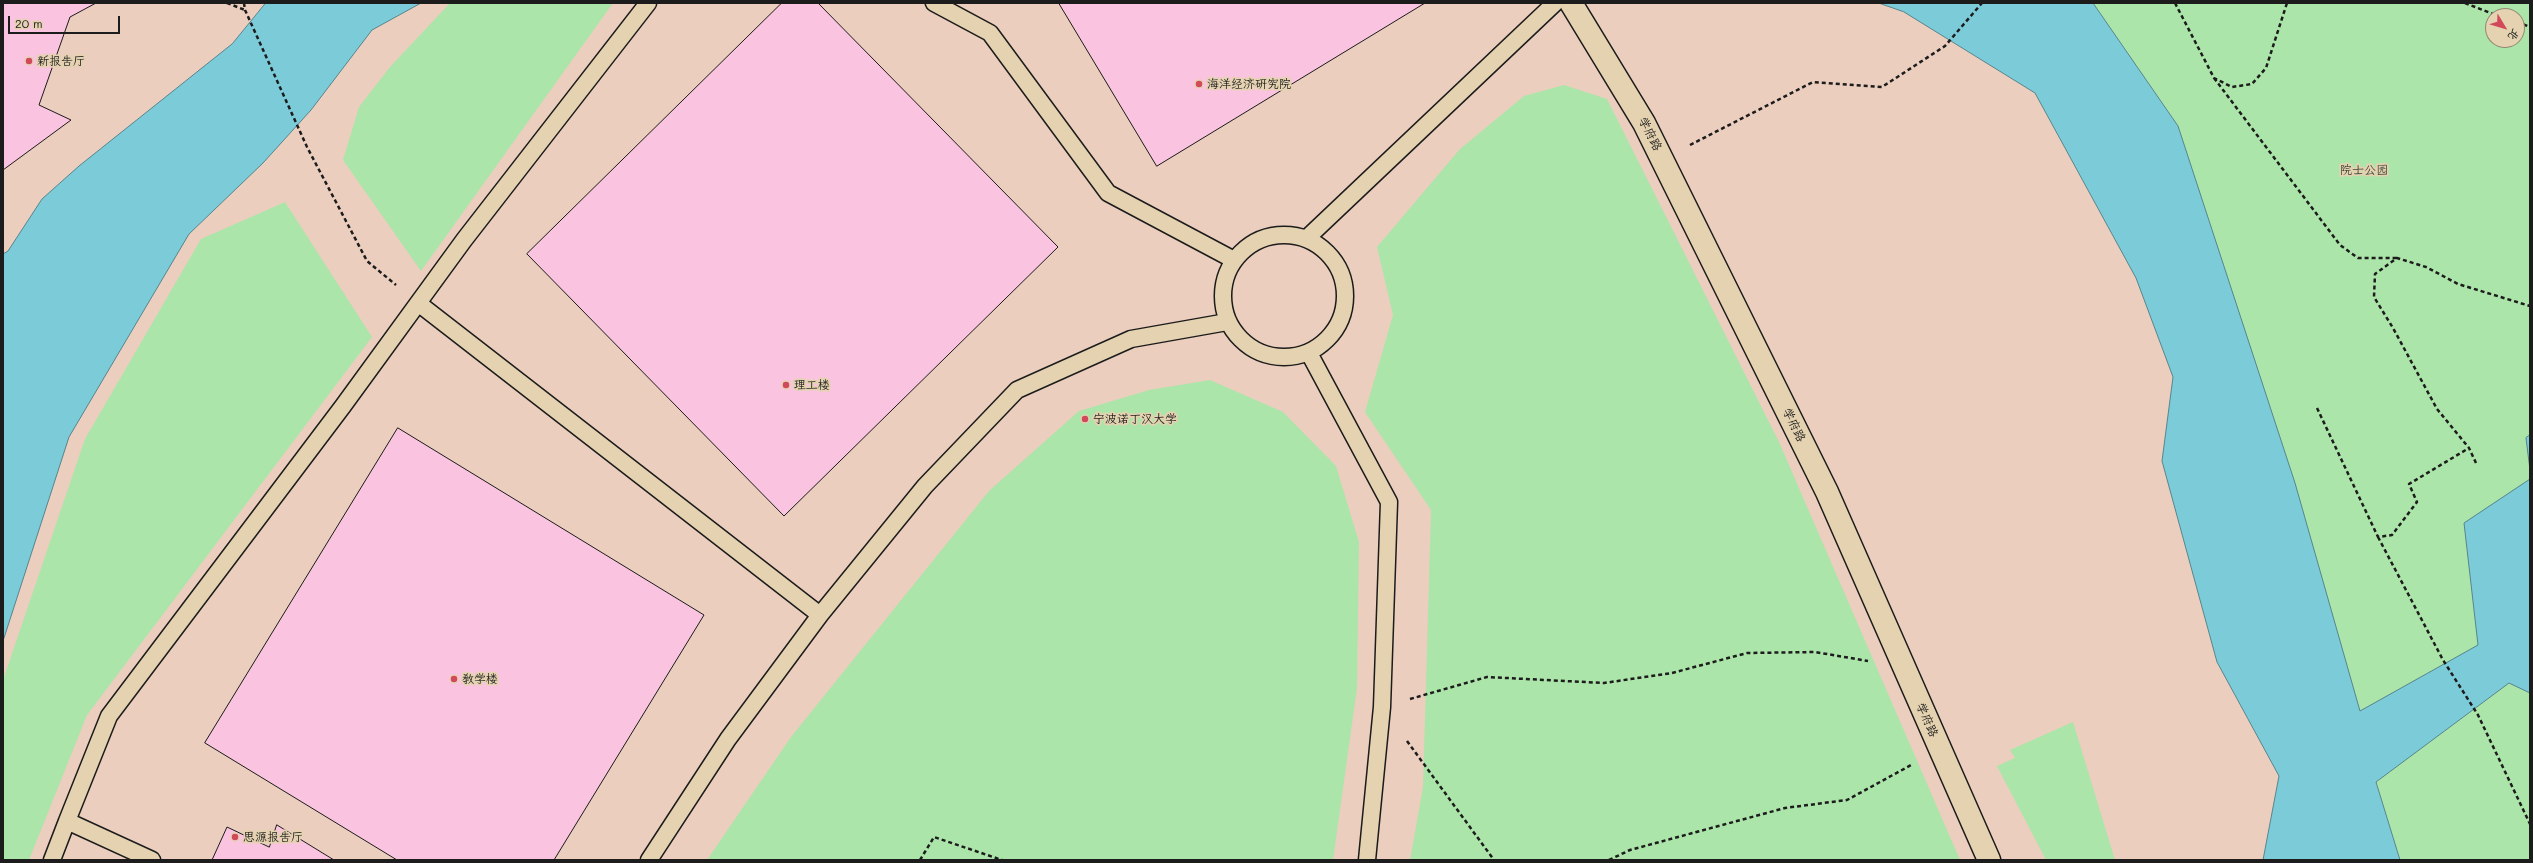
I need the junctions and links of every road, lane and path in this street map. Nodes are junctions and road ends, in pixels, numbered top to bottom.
1 (227, 3) edge
2 (244, 3) edge
3 (648, 3) edge
4 (934, 3) edge
5 (1555, 3) edge
6 (1571, 3) edge
7 (1982, 3) edge
8 (2175, 3) edge
9 (2287, 3) edge
10 (2465, 3) edge
11 (245, 10) junction
12 (2485, 11) edge
13 (2214, 78) junction
14 (1663, 160) junction
15 (1307, 238) junction
16 (2398, 258) junction
17 (1234, 260) junction
18 (418, 303) junction
19 (2530, 306) edge
20 (1227, 322) junction
21 (1309, 353) junction
22 (2317, 408) dead end
23 (2470, 448) junction
24 (2476, 463) dead end
25 (2378, 537) junction
26 (820, 615) junction
27 (1904, 668) junction
28 (1382, 708) junction
29 (1940, 749) junction
30 (67, 821) junction
31 (2530, 824) edge
32 (52, 860) edge
33 (152, 860) edge
34 (649, 860) edge
35 (920, 860) edge
36 (1002, 860) edge
37 (1367, 860) edge
38 (1494, 860) edge
39 (1609, 860) edge
40 (1989, 860) edge

1 - 11 path
2 - 11 path
3 - 18 lane
4 - 17 lane
5 - 15 lane
6 - 14 street, 学府路
7 - 14 path
8 - 13 path
9 - 13 path
10 - 12 path
11 - 18 path
13 - 16 path
14 - 27 street, 学府路
15 - 17 lane
15 - 21 lane
16 - 19 path
16 - 23 path
17 - 20 lane
18 - 26 lane
18 - 30 lane
20 - 21 lane
20 - 26 lane
21 - 28 lane
22 - 25 path
23 - 24 path
23 - 25 path
25 - 31 path
26 - 34 lane
27 - 28 path
27 - 29 street, 学府路
28 - 37 lane
28 - 38 path
29 - 39 path
29 - 40 street, 学府路
30 - 32 lane
30 - 33 lane
35 - 36 path

